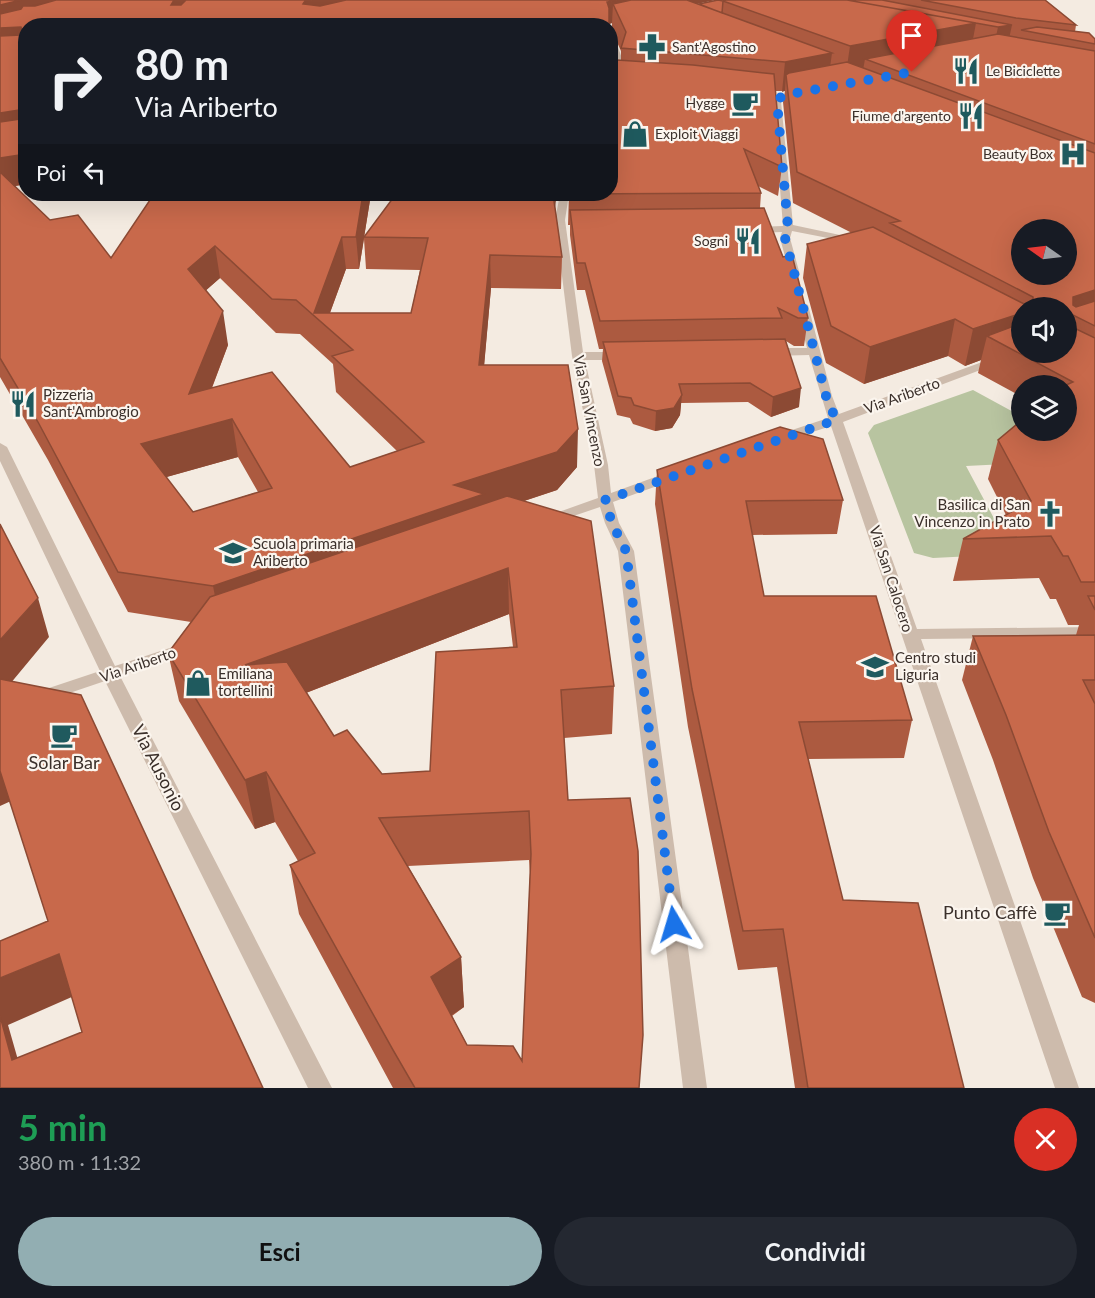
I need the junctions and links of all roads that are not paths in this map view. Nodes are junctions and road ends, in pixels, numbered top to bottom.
1 (771, 95) edge
2 (563, 201) edge
3 (788, 228) junction
4 (740, 230) edge
5 (867, 254) edge
6 (814, 351) junction
7 (753, 352) edge
8 (638, 355) edge
9 (578, 356) junction
10 (1011, 356) edge
11 (836, 420) junction
12 (771, 442) edge
13 (0, 447) edge
14 (683, 471) edge
15 (605, 500) junction
16 (535, 525) edge
17 (1095, 632) edge
18 (909, 634) junction
19 (200, 643) edge
20 (111, 674) junction
21 (25, 702) edge
22 (320, 1088) edge
23 (695, 1088) edge
24 (1067, 1088) edge

1 - 3 street, Via San Calocero
2 - 9 street, Via San Vincenzo
3 - 4 street
3 - 5 street
3 - 6 street, Via San Calocero
6 - 7 street
6 - 11 street, Via San Calocero
8 - 9 street
9 - 15 street, Via San Vincenzo
10 - 11 street, Via Ariberto
11 - 12 street, Via Ariberto
11 - 18 street, Via San Calocero
13 - 20 street, Via Ausonio
14 - 15 street
15 - 16 street
15 - 23 street, Via San Vincenzo
17 - 18 street
18 - 24 street, Via San Calocero
19 - 20 street, Via Ariberto
20 - 21 street, Via Ariberto
20 - 22 street, Via Ausonio

